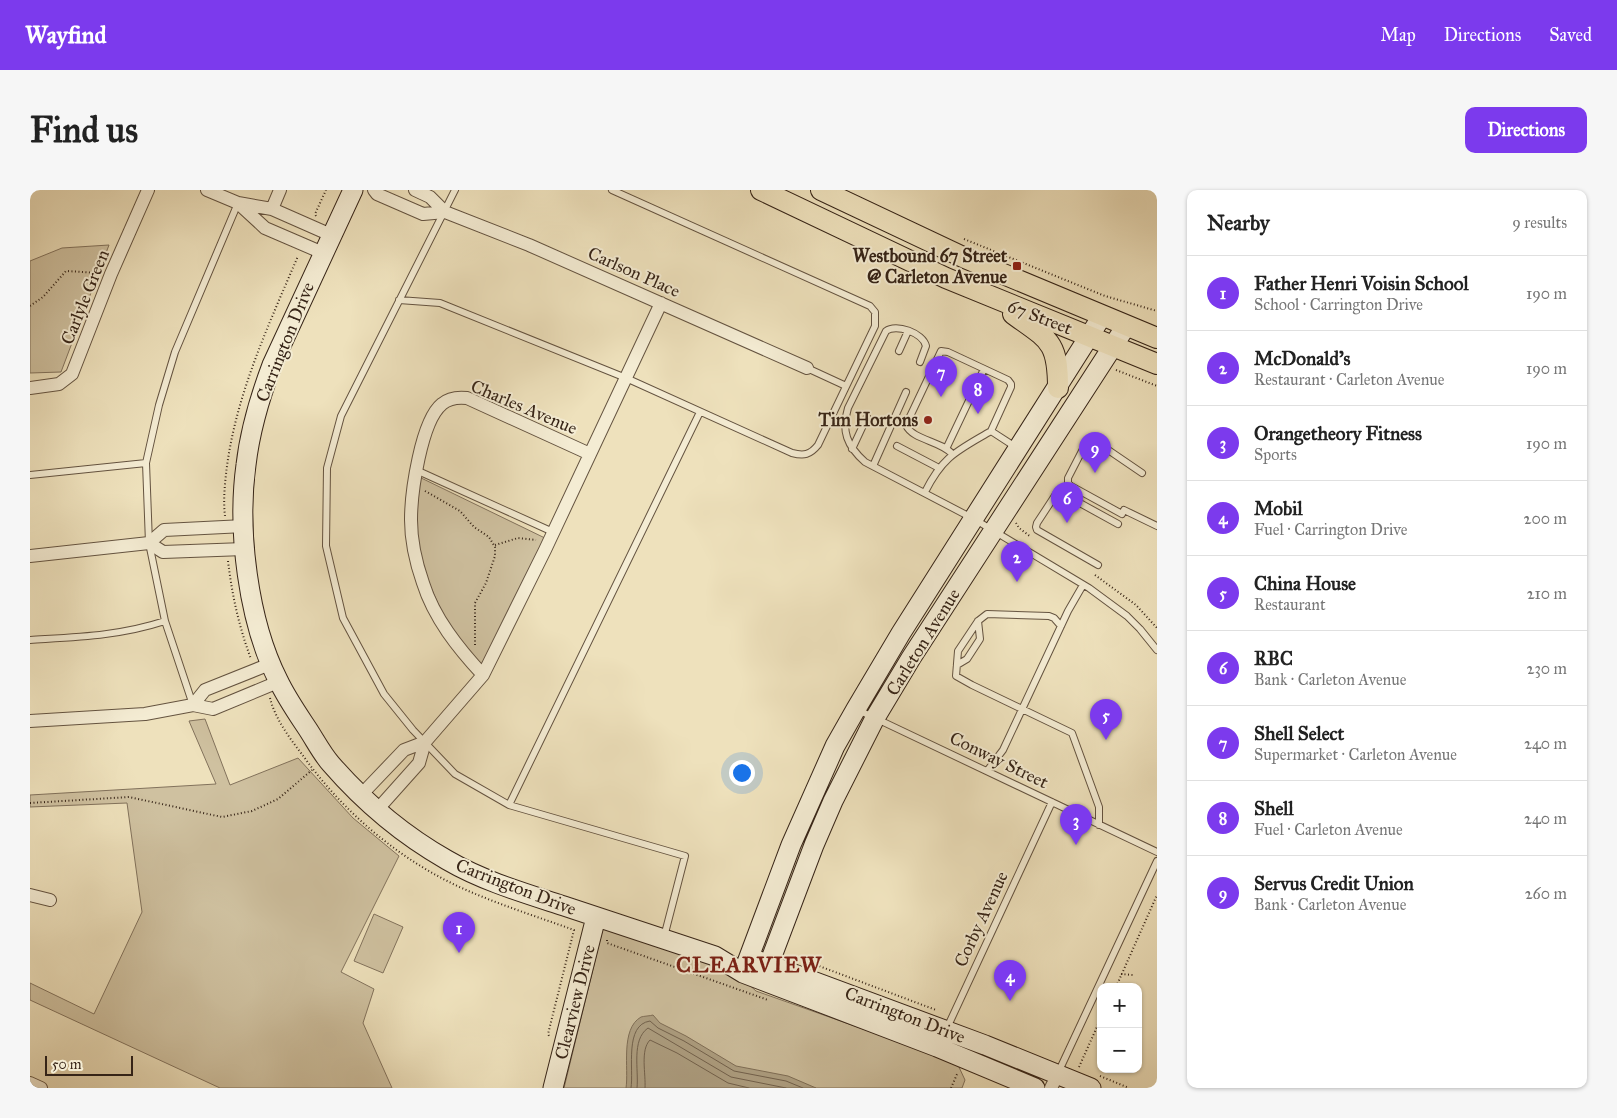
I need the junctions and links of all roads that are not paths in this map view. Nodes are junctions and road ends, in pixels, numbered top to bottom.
1 (148, 190) edge
2 (207, 190) edge
3 (280, 190) edge
4 (353, 190) edge
5 (374, 190) edge
6 (415, 190) edge
7 (455, 190) edge
8 (612, 190) edge
9 (762, 190) edge
10 (821, 190) edge
11 (238, 203) junction
12 (272, 208) junction
13 (445, 212) junction
14 (331, 235) junction
15 (323, 253) junction
16 (992, 298) junction
17 (399, 300) junction
18 (661, 303) junction
19 (1102, 316) junction
20 (1126, 326) junction
21 (908, 331) junction
22 (1090, 336) junction
23 (1157, 338) edge
24 (1113, 346) junction
25 (899, 351) dead end
26 (920, 362) dead end
27 (1157, 364) edge
28 (807, 368) joint
29 (984, 369) junction
30 (626, 378) junction
31 (846, 386) junction
32 (30, 388) edge
33 (1058, 388) junction
34 (906, 392) dead end
35 (700, 412) junction
36 (867, 418) dead end
37 (991, 432) junction
38 (897, 446) dead end
39 (852, 449) junction
40 (946, 449) junction
41 (1019, 449) junction
42 (590, 454) junction
43 (952, 454) junction
44 (146, 463) junction
45 (873, 466) junction
46 (939, 468) junction
47 (416, 470) junction
48 (1142, 473) dead end
49 (30, 475) edge
50 (925, 492) junction
51 (974, 519) junction
52 (1118, 524) dead end
53 (244, 526) junction
54 (1157, 526) edge
55 (553, 532) junction
56 (994, 532) junction
57 (149, 544) junction
58 (244, 549) junction
59 (30, 556) edge
60 (1098, 565) dead end
61 (1083, 584) junction
62 (978, 621) junction
63 (165, 622) junction
64 (1061, 626) junction
65 (30, 640) edge
66 (1157, 650) edge
67 (270, 664) junction
68 (957, 665) junction
69 (483, 675) junction
70 (274, 688) junction
71 (193, 705) junction
72 (856, 709) junction
73 (1022, 709) junction
74 (875, 718) junction
75 (30, 720) edge
76 (425, 742) junction
77 (987, 771) junction
78 (361, 795) junction
79 (1052, 802) junction
80 (509, 805) junction
81 (377, 810) junction
82 (1100, 825) junction
83 (1157, 852) edge
84 (1157, 862) edge
85 (30, 895) edge
86 (50, 900) dead end
87 (596, 917) junction
88 (663, 939) junction
89 (746, 965) junction
90 (766, 972) junction
91 (946, 1030) junction
92 (937, 1048) junction
93 (1054, 1081) edge
94 (1093, 1081) edge
95 (30, 1083) edge
96 (42, 1088) edge
97 (553, 1088) edge
98 (1035, 1088) edge

1 - 32 street, Carlyle Green
2 - 11 street
3 - 12 street
4 - 14 street, Carrington Drive
5 - 13 street, Carlson Place
6 - 13 street, Carlson Place
7 - 13 lane
8 - 31 lane
9 - 16 main road, 67 Street
10 - 19 main road, 67 Street
11 - 12 street
11 - 15 street
11 - 44 lane
12 - 14 street
13 - 17 lane
13 - 18 street, Carlson Place
14 - 15 street, Carrington Drive
15 - 53 street, Carrington Drive
16 - 22 main road, 67 Street
16 - 33 main road
17 - 30 lane
17 - 76 lane
18 - 28 street, Carlson Place
18 - 30 street, Charles Avenue
19 - 20 main road, 67 Street
19 - 22 street, Carleton Avenue
20 - 23 main road, 67 Street
20 - 24 street, Carleton Avenue
21 - 25 lane
21 - 26 lane
21 - 39 lane
22 - 24 main road, 67 Street
22 - 33 street, Carleton Avenue
24 - 27 main road, 67 Street
24 - 56 street, Carleton Avenue
28 - 31 lane
29 - 37 lane
29 - 40 lane
29 - 40 lane
30 - 35 lane
30 - 42 street, Charles Avenue
31 - 35 lane
33 - 41 street, Carleton Avenue
34 - 45 lane
35 - 80 lane
36 - 39 lane
37 - 41 lane
37 - 43 lane
38 - 46 lane
39 - 45 lane
40 - 43 lane
41 - 51 street, Carleton Avenue
42 - 47 street, Charles Avenue
42 - 55 street, Charles Avenue
43 - 46 lane
44 - 49 lane
44 - 57 lane
45 - 50 lane
46 - 50 lane
47 - 55 lane
47 - 69 street, Charles Avenue
48 - 54 lane
50 - 51 lane
51 - 56 lane
51 - 72 street, Carleton Avenue
52 - 60 lane
53 - 57 street
53 - 58 street, Carrington Drive
55 - 69 street, Charles Avenue
56 - 61 lane
56 - 74 street, Carleton Avenue
57 - 58 street
57 - 59 street
57 - 63 lane
58 - 67 street, Carrington Drive
61 - 64 lane
61 - 66 lane
62 - 64 lane
62 - 68 lane
62 - 68 lane
63 - 65 lane
63 - 71 lane
64 - 73 lane
67 - 70 street, Carrington Drive
67 - 71 street
68 - 73 lane
69 - 76 street, Charles Avenue
70 - 71 street
70 - 78 street, Carrington Drive
71 - 75 street
72 - 74 lane, Conway Street
72 - 89 street, Carleton Avenue
73 - 77 lane
73 - 82 lane
74 - 77 lane, Conway Street
74 - 90 street, Carleton Avenue
76 - 78 street, Charles Avenue
76 - 80 lane
76 - 81 street, Charles Avenue
77 - 79 lane, Conway Street
78 - 81 street, Carrington Drive
79 - 82 lane, Conway Street
79 - 91 lane, Corby Avenue
80 - 88 lane
81 - 87 street, Carrington Drive
82 - 83 lane, Conway Street
84 - 93 lane
85 - 86 street
87 - 88 street, Carrington Drive
87 - 97 street, Clearview Drive
88 - 89 street, Carrington Drive
89 - 90 street, Carrington Drive
90 - 91 street, Carrington Drive
90 - 92 street, Carrington Drive
91 - 92 lane, Corby Avenue
91 - 93 street, Carrington Drive
92 - 98 street, Carrington Drive
93 - 94 street, Carrington Drive
95 - 96 street

